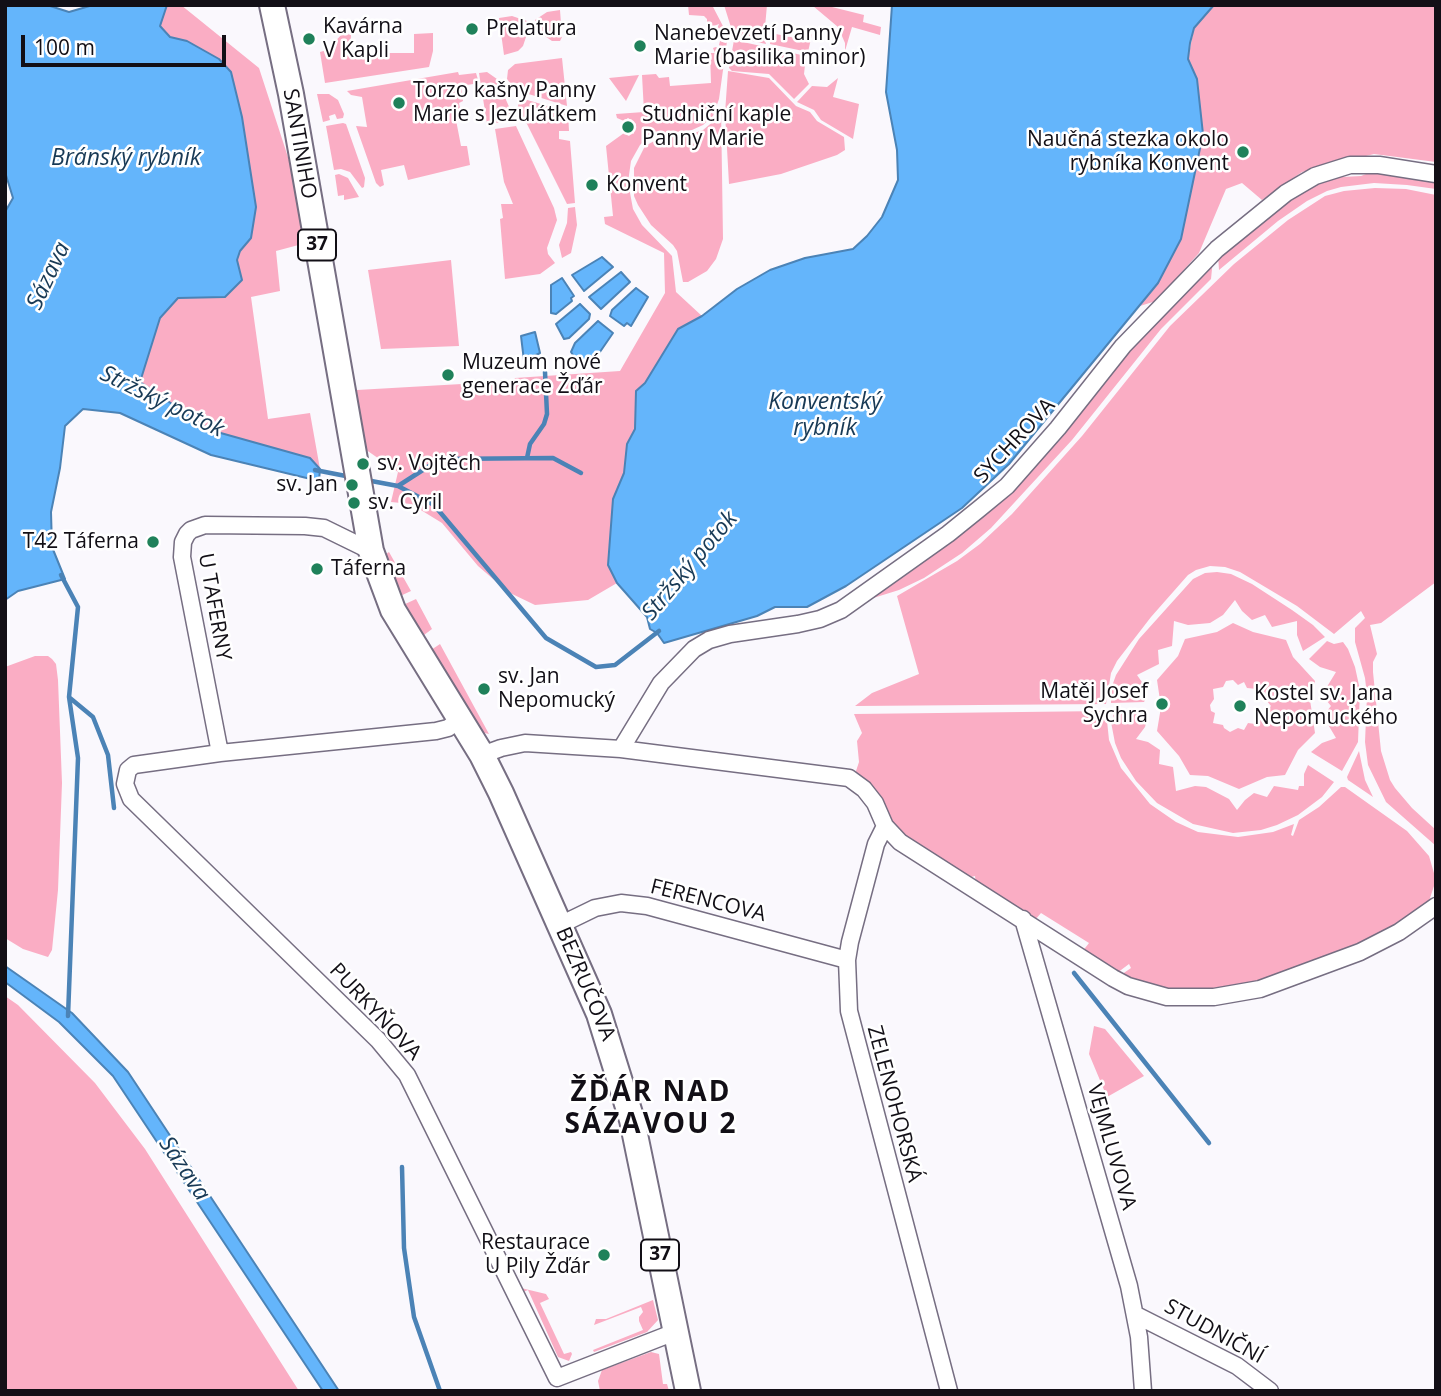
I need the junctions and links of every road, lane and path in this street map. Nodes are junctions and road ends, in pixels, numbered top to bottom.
1 (272, 5) edge
2 (1436, 174) edge
3 (371, 551) junction
4 (459, 720) junction
5 (621, 749) junction
6 (220, 753) junction
7 (482, 755) junction
8 (885, 826) junction
9 (1436, 906) edge
10 (1023, 919) junction
11 (560, 925) junction
12 (847, 960) junction
13 (1136, 1315) junction
14 (675, 1332) junction
15 (560, 1385) edge
16 (688, 1391) edge
17 (949, 1391) edge
18 (1143, 1391) edge
19 (1270, 1391) edge

1 - 3 main road, SANTINIHO / 37
2 - 5 street, SYCHROVA
3 - 4 main road, BEZRUČOVA / 37
3 - 6 street, U TAFERNY
4 - 6 street
4 - 7 main road, BEZRUČOVA / 37
5 - 7 street
5 - 8 street
6 - 15 street, PURKYŇOVA
7 - 11 main road, BEZRUČOVA / 37
8 - 10 street
8 - 12 street, ZELENOHORSKÁ
9 - 10 street
10 - 13 street, VEJMLUVOVA
11 - 12 street, FERENCOVA
11 - 14 main road, BEZRUČOVA / 37
12 - 17 street, ZELENOHORSKÁ
13 - 18 street, VEJMLUVOVA
13 - 19 street, STUDNIČNÍ
14 - 15 street, PURKYŇOVA
14 - 16 main road, BEZRUČOVA / 37

